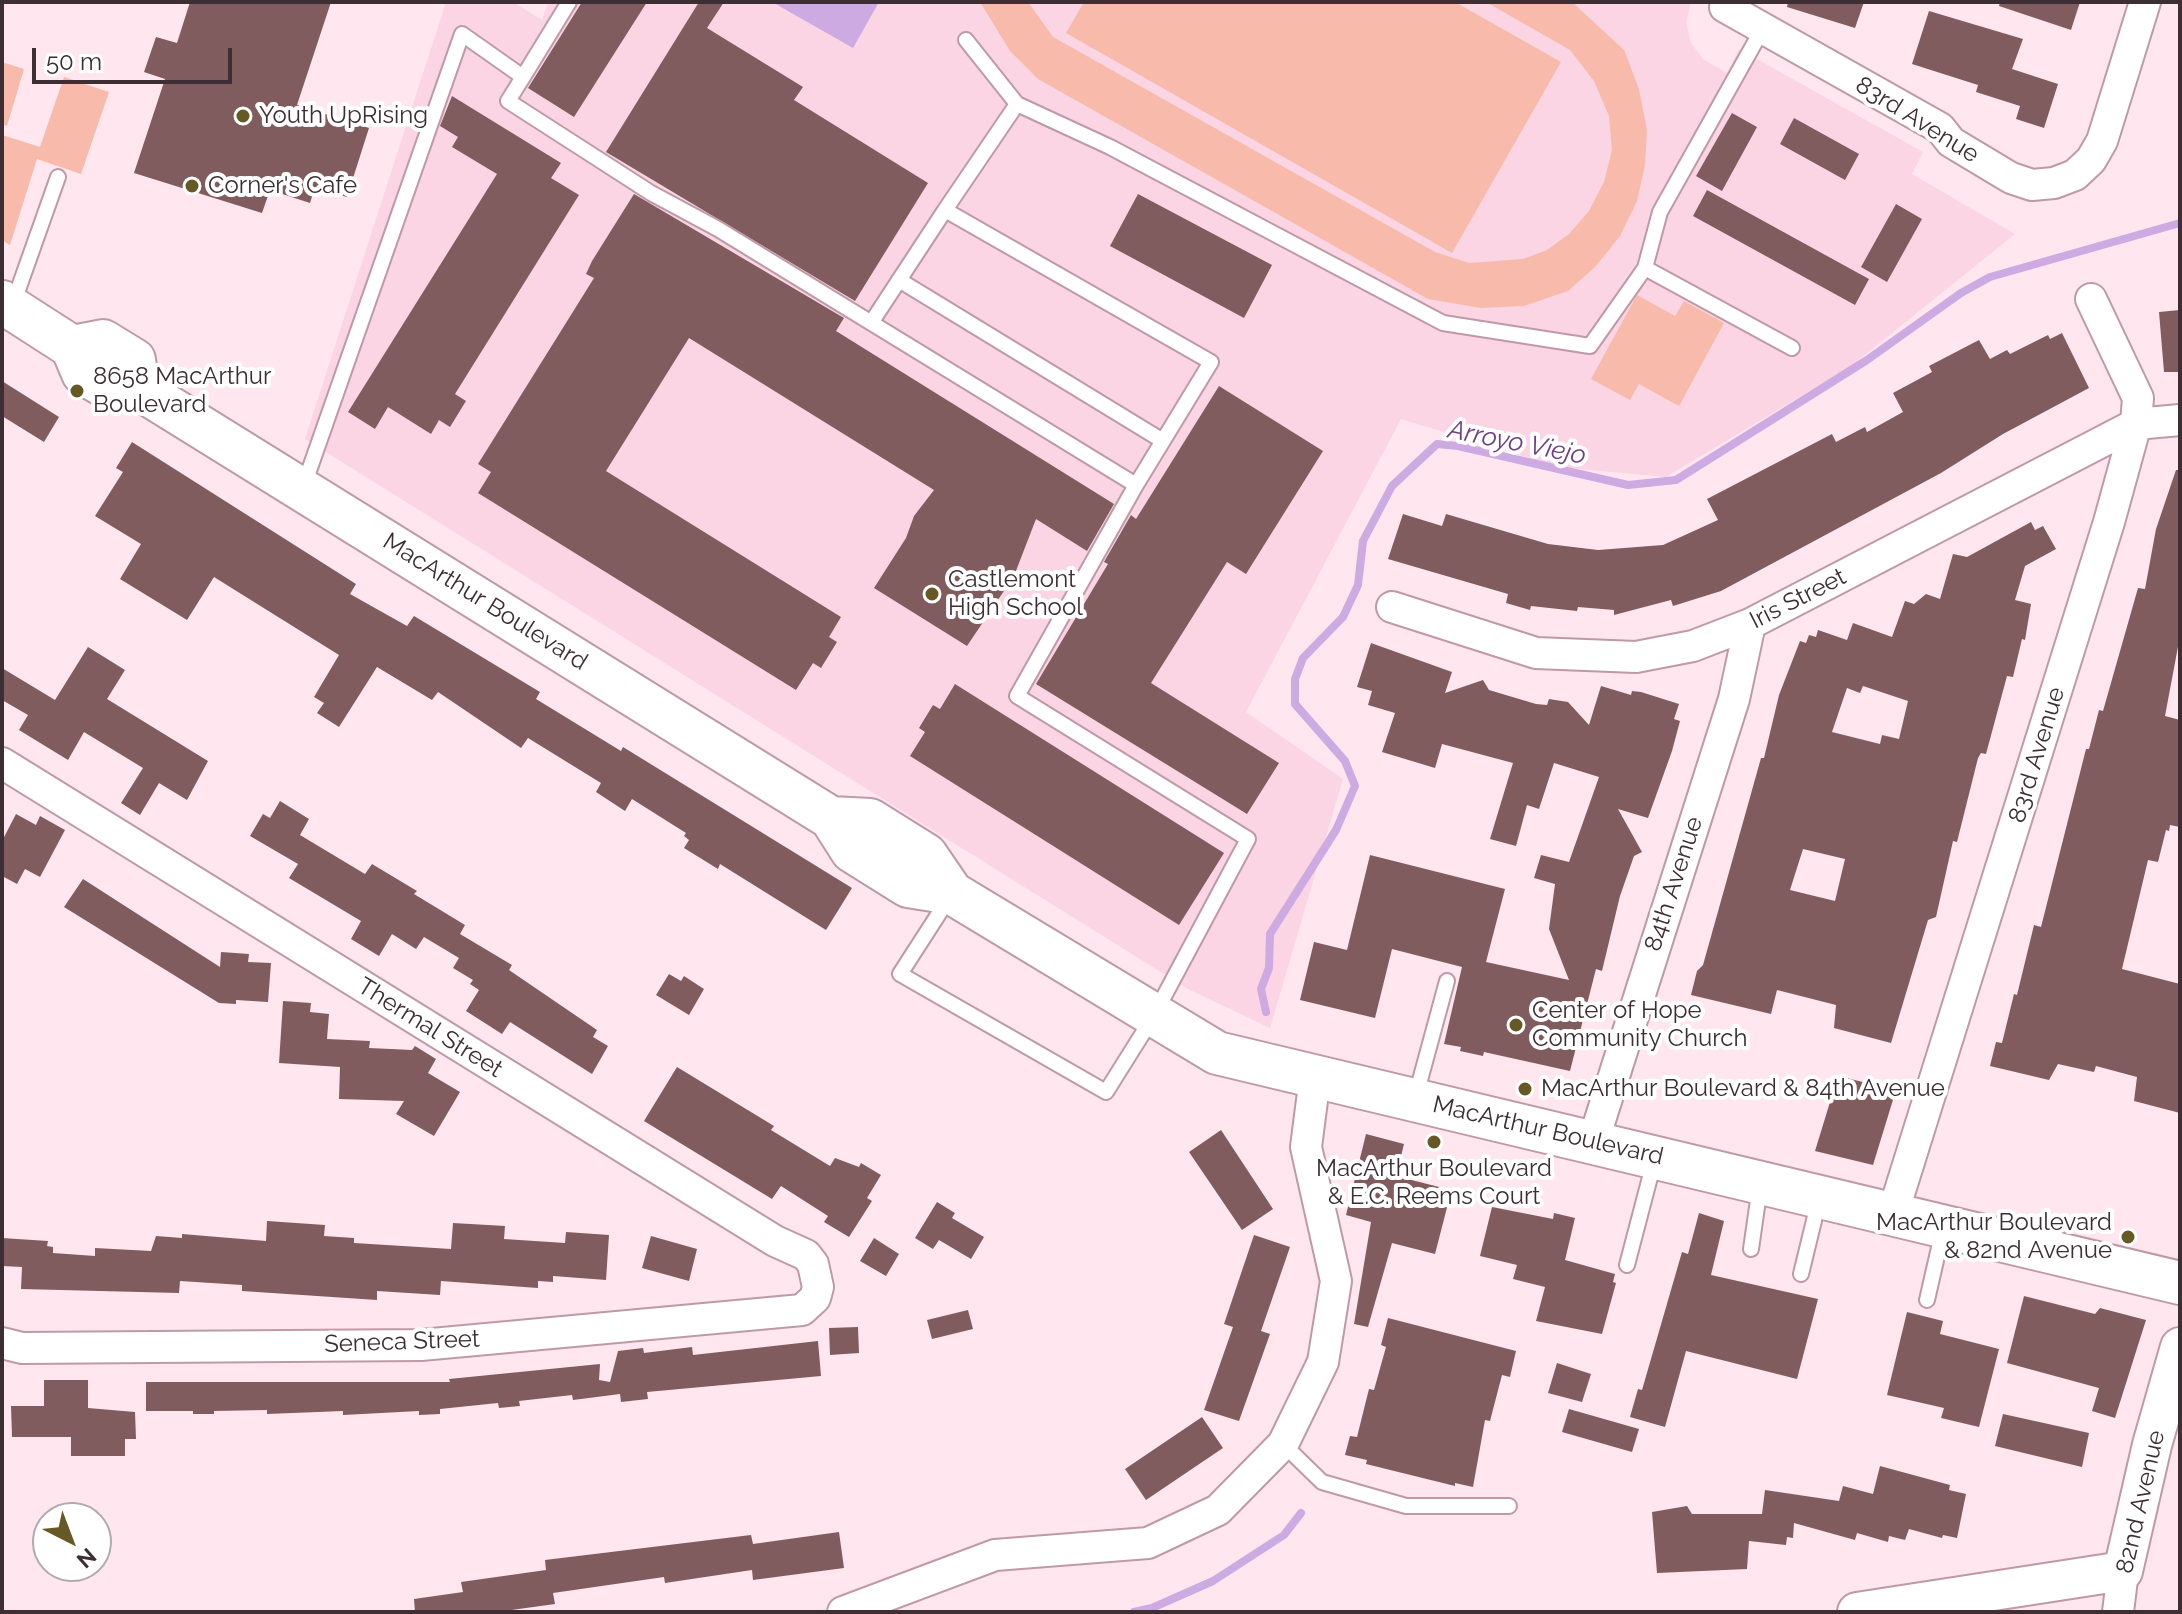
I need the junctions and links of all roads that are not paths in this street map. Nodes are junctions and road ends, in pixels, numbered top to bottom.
1 (569, 2) edge
2 (2145, 2) edge
3 (1726, 4) edge
4 (1763, 28) junction
5 (966, 40) dead end
6 (523, 77) junction
7 (1017, 104) junction
8 (58, 177) dead end
9 (945, 210) junction
10 (1645, 268) junction
11 (899, 280) junction
12 (2091, 299) dead end
13 (6, 305) edge
14 (871, 323) junction
15 (1792, 348) dead end
16 (2180, 420) edge
17 (2136, 424) junction
18 (1163, 441) junction
19 (1136, 485) junction
20 (302, 489) junction
21 (1392, 607) dead end
22 (1750, 624) junction
23 (2, 763) edge
24 (952, 893) junction
25 (1447, 981) dead end
26 (1153, 1017) junction
27 (1315, 1077) junction
28 (1415, 1100) junction
29 (1593, 1142) junction
30 (1655, 1157) junction
31 (1761, 1182) junction
32 (1820, 1196) junction
33 (1893, 1213) junction
34 (1944, 1226) junction
35 (1751, 1249) dead end
36 (1627, 1265) dead end
37 (1801, 1274) dead end
38 (2180, 1283) edge
39 (1927, 1300) dead end
40 (802, 1310) joint
41 (2, 1343) edge
42 (2180, 1347) edge
43 (1283, 1444) junction
44 (1509, 1506) dead end
45 (2123, 1571) junction
46 (843, 1612) edge
47 (1857, 1612) edge
48 (2118, 1612) edge

1 - 6 lane
2 - 4 street, 83rd Avenue
3 - 4 street, 83rd Avenue
4 - 10 lane
5 - 7 lane
6 - 14 lane
6 - 20 lane
7 - 9 lane
7 - 10 lane
8 - 13 lane
9 - 11 lane
9 - 18 lane
10 - 15 lane
11 - 14 lane
11 - 18 lane
12 - 17 street, 83rd Avenue
13 - 20 main road, MacArthur Boulevard
14 - 19 lane
16 - 17 street, Iris Street
17 - 22 street, Iris Street
17 - 33 street, 83rd Avenue
18 - 19 lane
19 - 26 lane
20 - 24 main road, MacArthur Boulevard
21 - 22 street, Iris Street
22 - 29 street, 84th Avenue
23 - 40 street, Thermal Street
24 - 26 main road, MacArthur Boulevard
24 - 26 lane
25 - 28 lane
26 - 27 main road, MacArthur Boulevard
27 - 28 main road, MacArthur Boulevard
27 - 43 street
28 - 29 main road, MacArthur Boulevard
29 - 30 main road, MacArthur Boulevard
30 - 31 main road, MacArthur Boulevard
30 - 36 lane
31 - 32 main road, MacArthur Boulevard
31 - 35 lane
32 - 33 main road, MacArthur Boulevard
32 - 37 lane
33 - 34 main road, MacArthur Boulevard
34 - 38 main road, MacArthur Boulevard
34 - 39 lane
40 - 41 street, Seneca Street
42 - 45 street, 82nd Avenue
43 - 44 lane
43 - 46 street
45 - 47 street
45 - 48 street, 82nd Avenue

